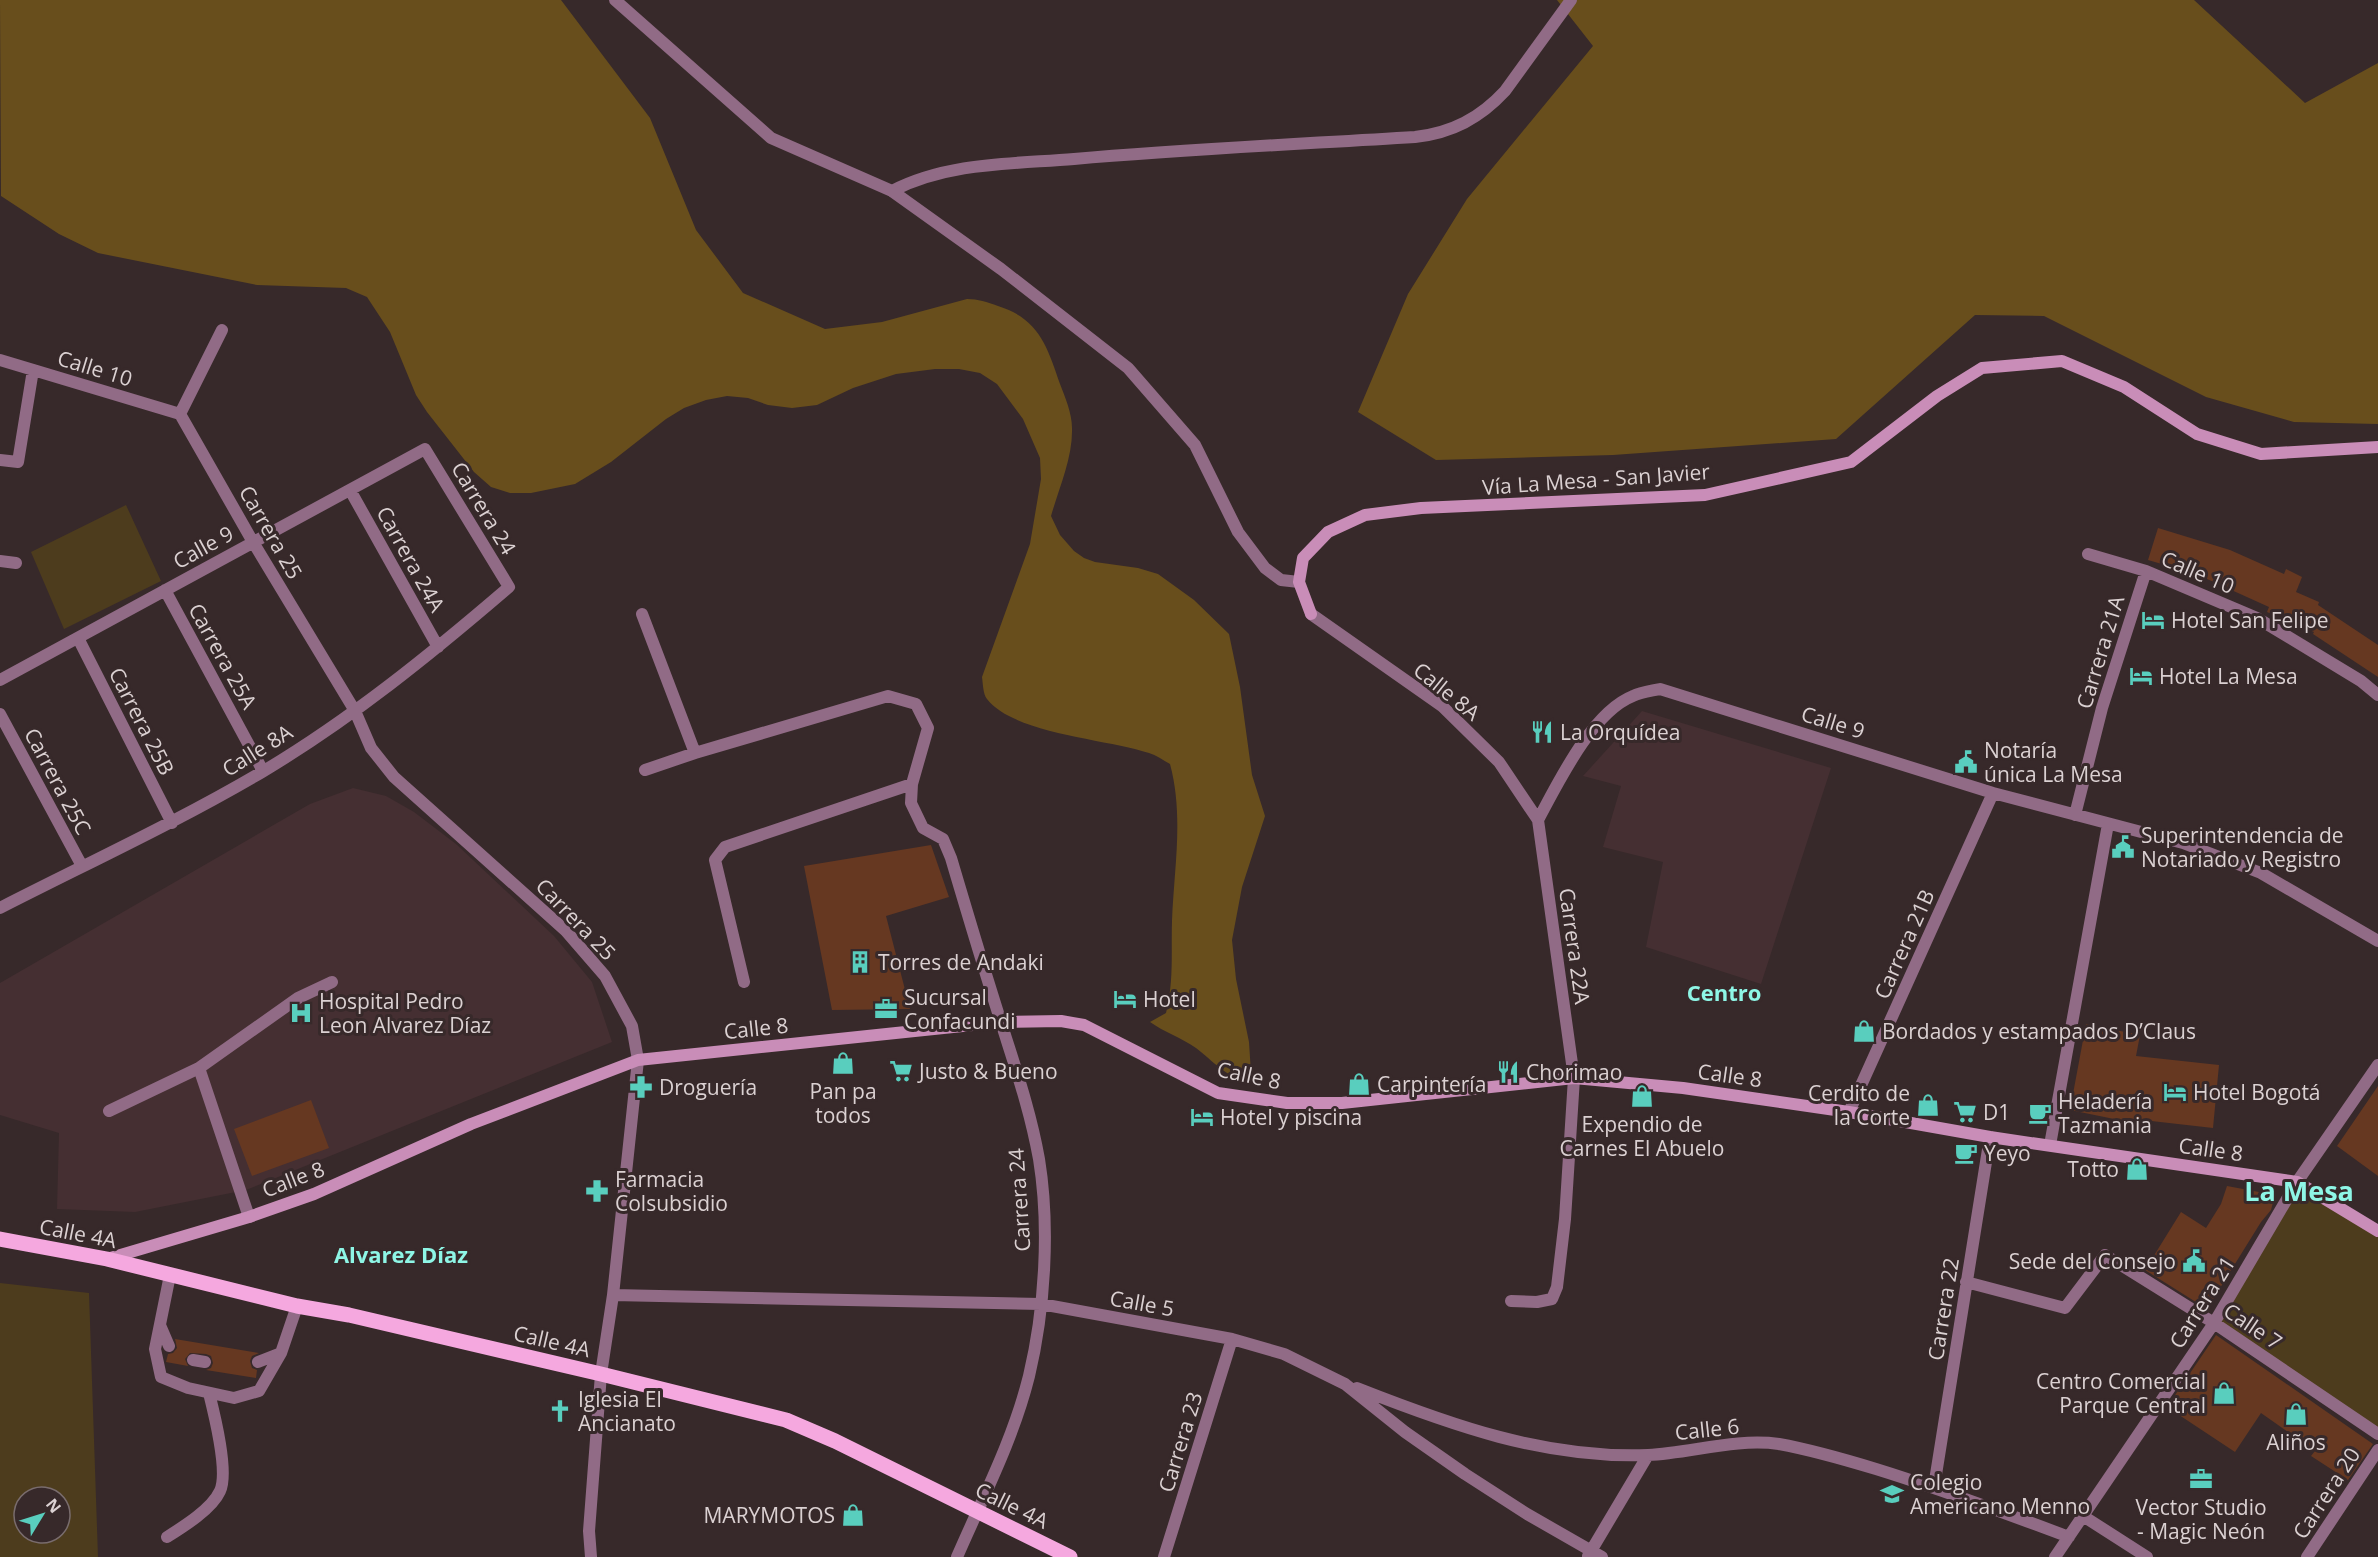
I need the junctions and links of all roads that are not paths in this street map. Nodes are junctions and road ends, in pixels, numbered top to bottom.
1 (615, 0) edge
2 (1571, 0) edge
3 (892, 191) junction
4 (222, 330) dead end
5 (0, 360) edge
6 (33, 370) junction
7 (180, 414) junction
8 (2378, 447) edge
9 (425, 449) joint
10 (0, 460) edge
11 (350, 489) junction
12 (253, 542) junction
13 (2088, 554) dead end
14 (0, 561) edge
15 (16, 563) dead end
16 (2146, 571) junction
17 (1299, 582) junction
18 (509, 587) joint
19 (165, 590) junction
20 (642, 614) dead end
21 (1311, 614) joint
22 (78, 638) junction
23 (438, 647) junction
24 (0, 680) edge
25 (2378, 695) edge
26 (355, 711) junction
27 (0, 714) edge
28 (694, 753) junction
29 (645, 770) dead end
30 (263, 771) junction
31 (912, 784) junction
32 (1994, 793) junction
33 (2075, 815) junction
34 (1538, 820) junction
35 (172, 823) junction
36 (2108, 824) junction
37 (82, 866) junction
38 (0, 908) edge
39 (2378, 941) edge
40 (332, 982) dead end
41 (744, 982) dead end
42 (1001, 1022) junction
43 (638, 1060) junction
44 (2378, 1065) edge
45 (199, 1068) junction
46 (1574, 1078) junction
47 (109, 1111) dead end
48 (1849, 1112) junction
49 (1990, 1137) junction
50 (2050, 1145) junction
51 (2297, 1182) junction
52 (249, 1217) junction
53 (2378, 1231) edge
54 (0, 1239) edge
55 (107, 1259) junction
56 (170, 1275) junction
57 (1966, 1282) junction
58 (613, 1295) junction
59 (1511, 1301) dead end
60 (1041, 1304) junction
61 (297, 1306) junction
62 (2214, 1323) junction
63 (160, 1325) junction
64 (1232, 1339) junction
65 (169, 1346) dead end
66 (281, 1353) junction
67 (258, 1362) dead end
68 (601, 1374) junction
69 (1345, 1384) junction
70 (209, 1393) junction
71 (2378, 1434) edge
72 (2378, 1450) edge
73 (1648, 1455) junction
74 (1934, 1487) junction
75 (977, 1511) junction
76 (2083, 1516) junction
77 (167, 1537) dead end
78 (2068, 1537) junction
79 (1594, 1555) edge
80 (591, 1557) edge
81 (957, 1557) edge
82 (1070, 1557) edge
83 (1164, 1557) edge
84 (2055, 1557) edge
85 (2147, 1557) edge
86 (2307, 1557) edge

1 - 3 street
2 - 3 street
3 - 17 street
4 - 7 street
5 - 6 street, Calle 10
6 - 7 street, Calle 10
6 - 10 street
7 - 12 street, Carrera 25
8 - 17 main road, Vía La Mesa - San Javier
9 - 11 street, Calle 9
9 - 18 street, Carrera 24
11 - 12 street, Calle 9
11 - 23 street, Carrera 24A
12 - 19 street, Calle 9
12 - 26 street, Carrera 25
13 - 16 street, Calle 10
14 - 15 street
16 - 25 street, Calle 10
16 - 33 street, Carrera 21A
17 - 21 main road
18 - 23 street, Calle 8A
19 - 22 street, Calle 9
19 - 30 street, Carrera 25A
20 - 28 street
21 - 34 street, Calle 8A
22 - 24 street, Calle 9
22 - 35 street, Carrera 25B
23 - 26 street, Calle 8A
26 - 30 street, Calle 8A
26 - 43 street, Carrera 25
27 - 37 street, Carrera 25C
28 - 29 street
28 - 31 street
30 - 35 street, Calle 8A
31 - 41 street
31 - 42 street, Carrera 24
32 - 33 street, Calle 9
32 - 34 street, Calle 9
32 - 48 street, Carrera 21B
33 - 36 street, Calle 9
34 - 46 street, Carrera 22A
35 - 37 street, Calle 8A
36 - 39 street, Calle 9
36 - 50 street
37 - 38 street, Calle 8A
40 - 45 street
42 - 43 main road, Calle 8
42 - 46 main road, Calle 8
42 - 60 street, Carrera 24
43 - 52 main road, Calle 8
43 - 58 street, Carrera 25
44 - 51 street, Carrera 21
45 - 47 street
45 - 52 street
46 - 48 main road, Calle 8
46 - 59 street, Carrera 22A
48 - 49 main road, Calle 8
49 - 50 main road, Calle 8
49 - 57 street, Carrera 22
50 - 51 main road, Calle 8
51 - 53 main road, Calle 8
51 - 62 street, Carrera 21
52 - 55 main road, Calle 8
54 - 55 main road, Calle 4A
55 - 56 main road, Calle 4A
56 - 61 main road, Calle 4A
56 - 63 street
57 - 62 street, Calle 7
57 - 74 street, Carrera 22
58 - 60 street, Calle 5
58 - 68 street, Carrera 25
60 - 64 street, Calle 5
60 - 75 street, Carrera 24
61 - 66 street
61 - 68 main road, Calle 4A
62 - 71 street, Calle 7
62 - 76 street, Carrera 21
63 - 65 street
63 - 70 street
64 - 69 street, Calle 5
64 - 83 street, Carrera 23
66 - 67 street
66 - 70 street
68 - 75 main road, Calle 4A
68 - 80 street, Carrera 25
69 - 73 street, Calle 6
69 - 79 street, Calle 5
70 - 77 street
72 - 86 street, Carrera 20
73 - 74 street, Calle 6
73 - 79 street
74 - 78 street, Calle 6
75 - 81 street, Carrera 24
75 - 82 main road, Calle 4A
76 - 78 street, Carrera 21
76 - 85 street
78 - 84 street, Carrera 21

